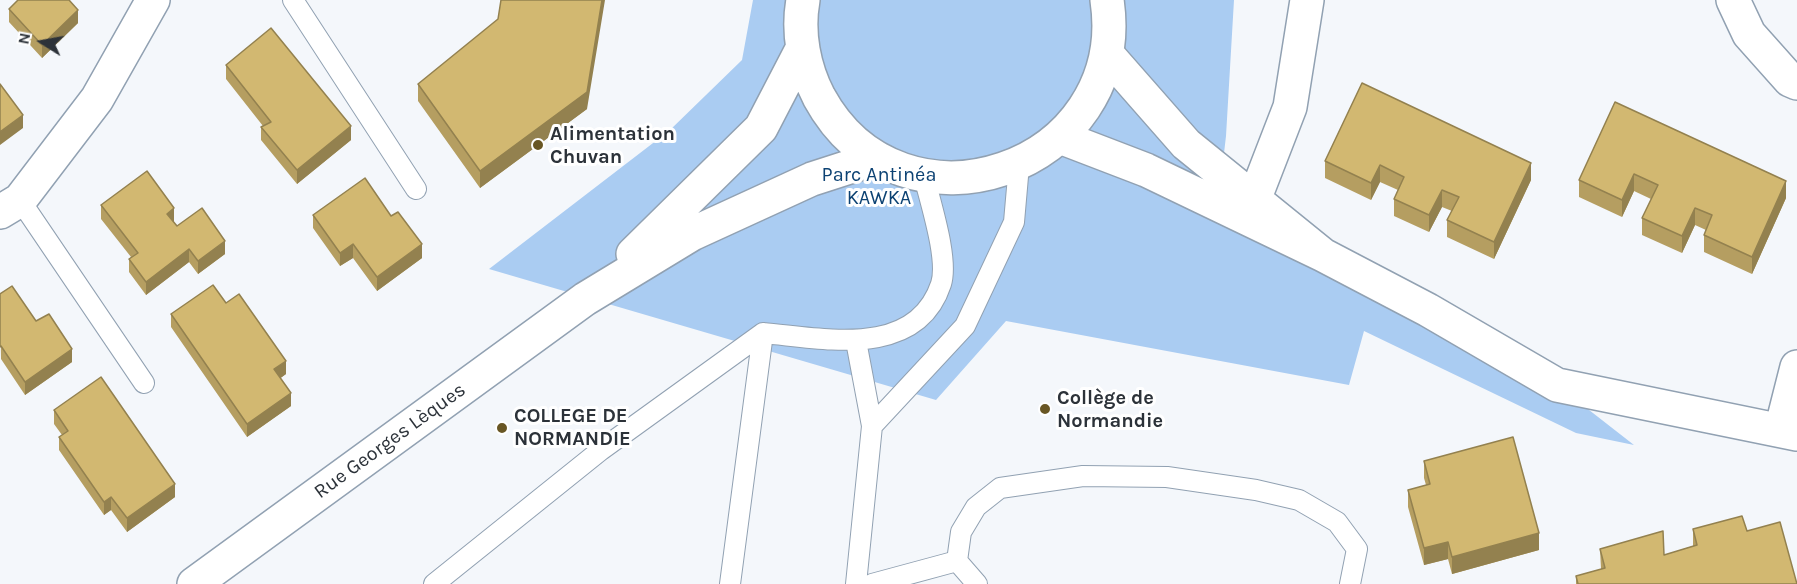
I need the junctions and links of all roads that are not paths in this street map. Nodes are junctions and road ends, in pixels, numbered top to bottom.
1 (153, 0) edge
2 (292, 0) edge
3 (803, 0) edge
4 (1107, 0) edge
5 (1306, 0) edge
6 (1733, 0) edge
7 (802, 49) junction
8 (1107, 54) junction
9 (1797, 83) edge
10 (1060, 137) junction
11 (877, 158) junction
12 (1019, 165) junction
13 (924, 176) junction
14 (416, 189) dead end
15 (1254, 200) junction
16 (10, 206) edge
17 (1323, 255) junction
18 (585, 299) junction
19 (763, 333) junction
20 (856, 341) junction
21 (1797, 367) edge
22 (144, 383) dead end
23 (873, 426) junction
24 (1789, 432) edge
25 (957, 561) junction
26 (1357, 581) edge
27 (194, 584) edge
28 (434, 584) edge
29 (730, 584) edge
30 (856, 584) edge
31 (872, 584) edge
32 (977, 584) edge

1 - 16 street
2 - 14 lane
3 - 7 street
4 - 8 street
5 - 15 street
6 - 9 street
7 - 11 street
7 - 18 street, Rue Georges Lèques
8 - 10 street
8 - 15 street
10 - 12 street
10 - 17 street
11 - 13 street
11 - 18 street, Rue Georges Lèques
12 - 13 street
12 - 23 lane
13 - 20 lane
15 - 17 street
16 - 22 lane
17 - 24 street
18 - 27 street, Rue Georges Lèques
19 - 20 lane
19 - 28 lane
19 - 29 lane
20 - 23 lane
21 - 24 street
23 - 30 lane
25 - 26 lane
25 - 31 lane
25 - 32 lane

